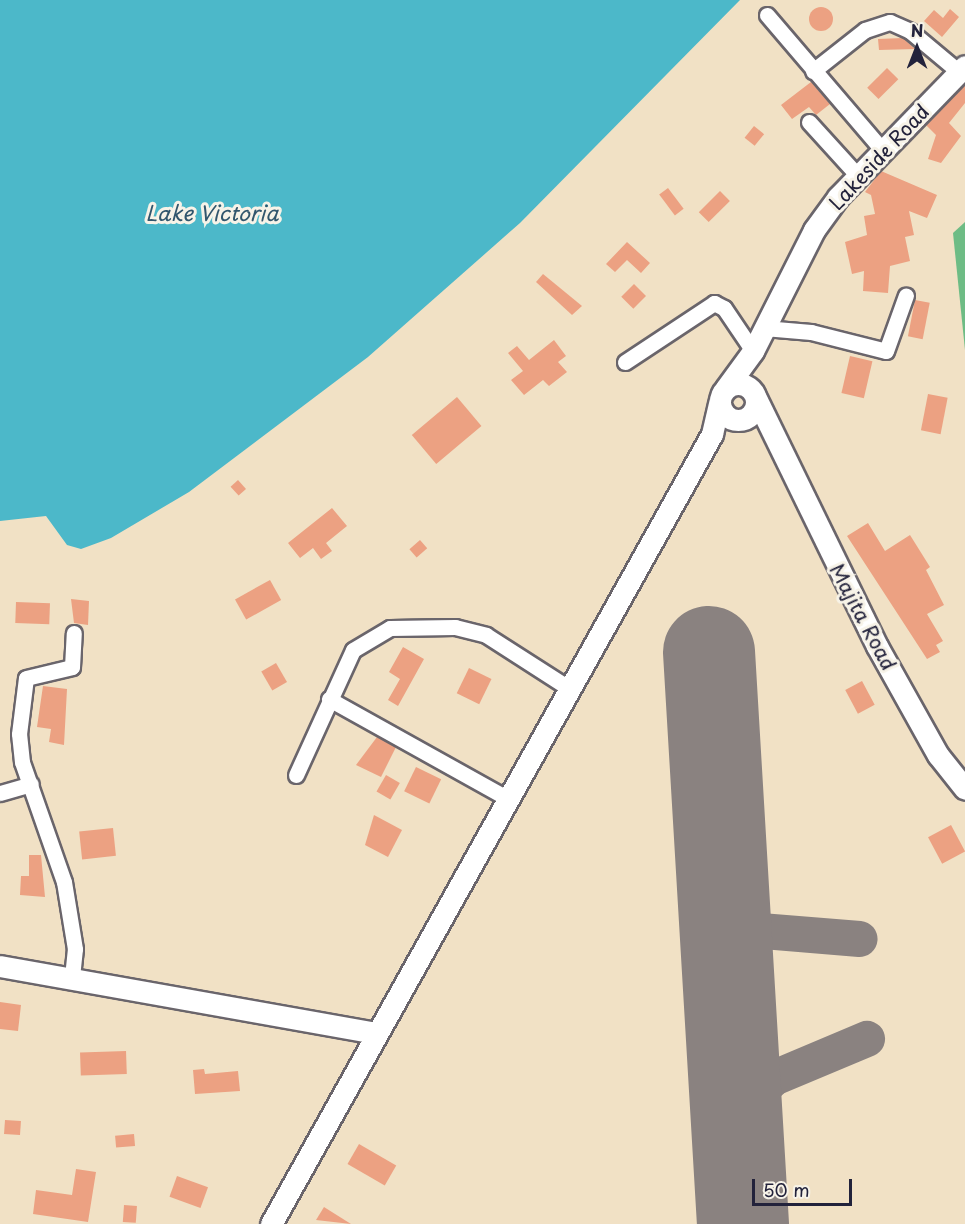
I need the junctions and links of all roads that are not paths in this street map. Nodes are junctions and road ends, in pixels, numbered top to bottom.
1 (767, 15) dead end
2 (962, 69) edge
3 (813, 71) junction
4 (809, 122) dead end
5 (883, 152) junction
6 (858, 176) junction
7 (906, 295) dead end
8 (764, 328) junction
9 (753, 351) junction
10 (626, 362) dead end
11 (722, 395) junction
12 (755, 396) junction
13 (740, 419) junction
14 (712, 434) junction
15 (772, 440) junction
16 (74, 633) dead end
17 (567, 687) junction
18 (329, 699) junction
19 (296, 776) dead end
20 (32, 784) junction
21 (965, 789) edge
22 (0, 793) edge
23 (508, 799) junction
24 (0, 966) edge
25 (72, 977) junction
26 (376, 1033) junction
27 (271, 1224) edge

1 - 3 street
2 - 3 street
2 - 5 main road, Lakeside Road
3 - 5 street
4 - 6 street
5 - 6 main road, Lakeside Road
6 - 8 main road, Lakeside Road
7 - 8 street
8 - 9 main road, Lakeside Road
9 - 10 street
9 - 11 main road, Lakeside Road
9 - 12 main road
11 - 12 main road
11 - 13 main road
11 - 14 main road
12 - 13 main road
12 - 15 main road, Majita Road
13 - 14 main road
13 - 15 main road
14 - 17 main road
15 - 21 main road, Majita Road
16 - 20 street
17 - 18 street
17 - 23 main road
18 - 19 street
18 - 23 street
20 - 22 street
20 - 25 street
23 - 26 main road
24 - 25 main road
25 - 26 main road
26 - 27 main road

